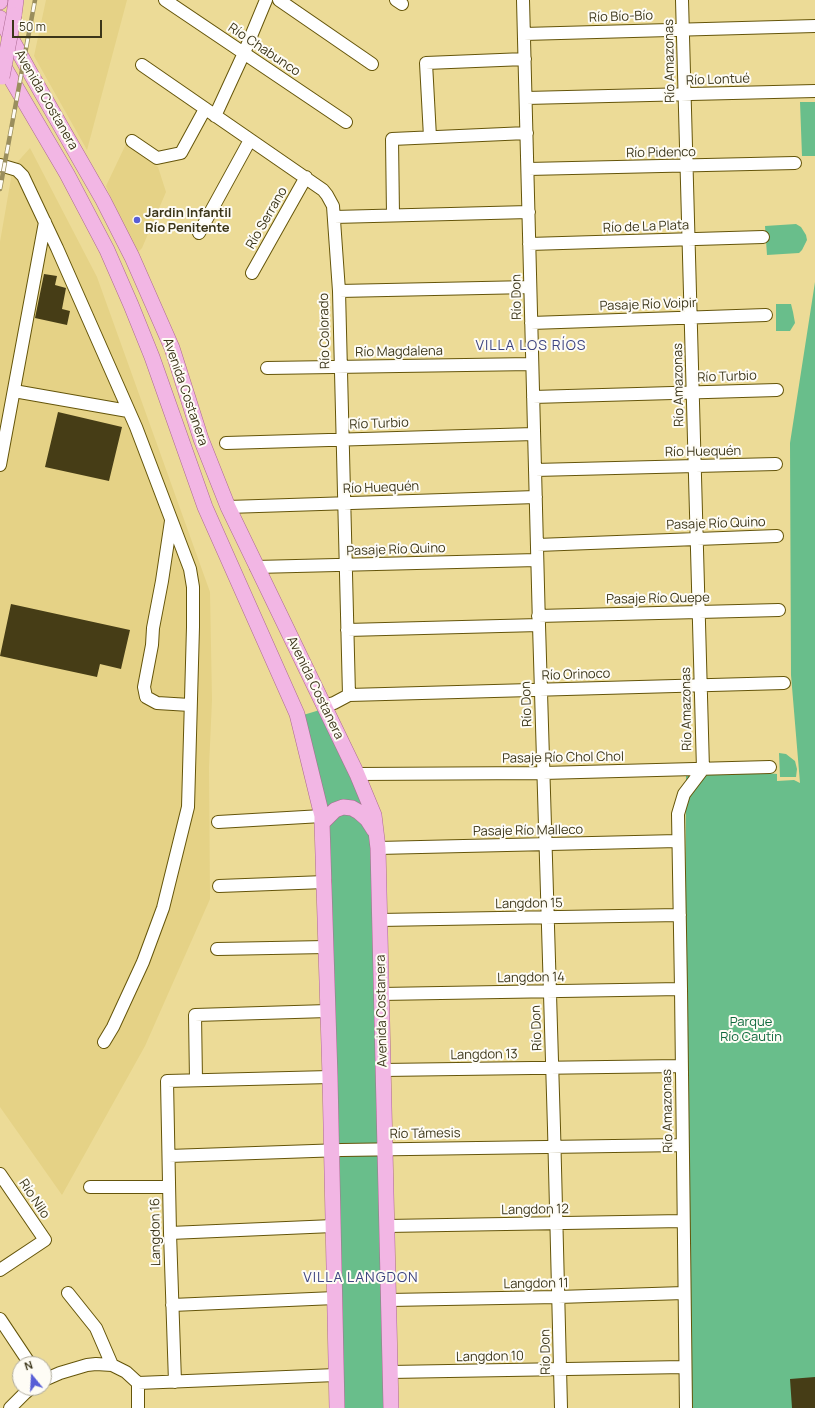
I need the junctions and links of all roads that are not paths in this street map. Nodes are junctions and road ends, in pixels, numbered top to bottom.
1 (165, 0) edge
2 (266, 0) edge
3 (279, 0) edge
4 (524, 0) edge
5 (682, 0) edge
6 (11, 11) edge
7 (815, 26) edge
8 (683, 29) junction
9 (524, 34) junction
10 (244, 53) junction
11 (525, 59) junction
12 (0, 60) edge
13 (372, 64) dead end
14 (142, 65) dead end
15 (1, 81) edge
16 (815, 91) edge
17 (685, 95) junction
18 (526, 98) junction
19 (205, 109) junction
20 (215, 116) junction
21 (346, 122) dead end
22 (527, 133) junction
23 (430, 137) junction
24 (250, 140) junction
25 (132, 141) dead end
26 (795, 163) dead end
27 (0, 165) edge
28 (687, 166) junction
29 (528, 169) junction
30 (306, 177) junction
31 (528, 212) junction
32 (393, 215) junction
33 (334, 217) junction
34 (44, 222) junction
35 (199, 233) dead end
36 (763, 237) dead end
37 (689, 239) junction
38 (529, 244) junction
39 (252, 273) dead end
40 (530, 287) junction
41 (339, 291) junction
42 (766, 315) dead end
43 (691, 318) junction
44 (531, 323) junction
45 (532, 364) junction
46 (340, 367) junction
47 (267, 368) dead end
48 (777, 390) dead end
49 (14, 391) junction
50 (693, 392) junction
51 (533, 397) junction
52 (128, 411) junction
53 (534, 434) junction
54 (342, 439) junction
55 (226, 443) dead end
56 (776, 464) dead end
57 (0, 465) edge
58 (695, 467) junction
59 (535, 470) junction
60 (536, 497) junction
61 (343, 503) junction
62 (228, 507) junction
63 (171, 519) junction
64 (777, 536) dead end
65 (696, 539) junction
66 (537, 545) junction
67 (537, 560) junction
68 (345, 566) junction
69 (256, 567) junction
70 (779, 610) dead end
71 (698, 612) junction
72 (538, 620) junction
73 (347, 630) junction
74 (784, 683) dead end
75 (701, 685) junction
76 (541, 690) junction
77 (349, 695) junction
78 (190, 705) junction
79 (324, 706) junction
80 (770, 767) dead end
81 (703, 769) junction
82 (543, 773) junction
83 (357, 774) junction
84 (322, 820) junction
85 (218, 822) dead end
86 (376, 833) junction
87 (678, 842) junction
88 (545, 844) junction
89 (378, 848) junction
90 (325, 882) junction
91 (219, 886) dead end
92 (680, 915) junction
93 (547, 917) junction
94 (380, 920) junction
95 (326, 947) junction
96 (217, 949) dead end
97 (681, 989) junction
98 (550, 991) junction
99 (381, 994) junction
100 (328, 1011) junction
101 (104, 1042) dead end
102 (681, 1066) junction
103 (552, 1068) junction
104 (383, 1070) junction
105 (330, 1077) junction
106 (196, 1080) junction
107 (682, 1145) junction
108 (554, 1146) junction
109 (385, 1149) junction
110 (331, 1150) junction
111 (169, 1156) junction
112 (0, 1174) edge
113 (90, 1187) dead end
114 (169, 1187) junction
115 (683, 1221) junction
116 (556, 1223) junction
117 (333, 1226) junction
118 (387, 1226) junction
119 (170, 1233) junction
120 (0, 1270) edge
121 (68, 1293) dead end
122 (684, 1293) junction
123 (335, 1298) junction
124 (558, 1298) junction
125 (389, 1300) junction
126 (172, 1305) junction
127 (0, 1319) edge
128 (25, 1356) edge
129 (112, 1366) junction
130 (685, 1367) junction
131 (560, 1369) junction
132 (390, 1372) junction
133 (336, 1375) junction
134 (52, 1376) edge
135 (175, 1382) junction
136 (138, 1383) junction
137 (21, 1396) edge
138 (10, 1408) edge
139 (138, 1408) edge
140 (337, 1408) edge
141 (391, 1408) edge
142 (561, 1408) edge
143 (686, 1408) edge

1 - 10 street, Río Chabunco
2 - 10 street
3 - 13 street
4 - 9 street, Río Don
5 - 8 street, Río Amazonas
6 - 15 main road, bridge
6 - 62 main road, Avenida Costanera
7 - 8 street, Río Bío-Bío
8 - 9 street, Río Bío-Bío
8 - 17 street, Río Amazonas
9 - 11 street, Río Don
10 - 20 street
10 - 21 street, Río Chabunco
11 - 18 street, Río Don
11 - 23 street
12 - 84 main road, Avenida Costanera
14 - 19 street, Río Colorado
16 - 17 street, Río Lontué
17 - 18 street, Río Lontué
17 - 28 street, Río Amazonas
18 - 22 street, Río Don
19 - 20 street, Río Colorado
19 - 25 street
20 - 24 street, Río Colorado
22 - 23 street
22 - 29 street, Río Don
23 - 32 street
24 - 30 street, Río Colorado
24 - 35 street
26 - 28 street, Río Pidenco
27 - 34 street
28 - 29 street, Río Pidenco
28 - 37 street, Río Amazonas
29 - 31 street, Río Don
30 - 33 street, Río Colorado
30 - 39 street, Río Serrano
31 - 32 street
31 - 38 street, Río Don
32 - 33 street
33 - 41 street, Río Colorado
34 - 49 street
34 - 52 street
36 - 37 street, Río de La Plata
37 - 38 street, Río de La Plata
37 - 43 street, Río Amazonas
38 - 40 street, Río Don
40 - 41 street
40 - 44 street, Río Don
41 - 46 street, Río Colorado
42 - 43 street, Pasaje Río Voipir
43 - 44 street, Pasaje Río Voipir
43 - 50 street, Río Amazonas
44 - 45 street, Río Don
45 - 46 street, Río Magdalena
45 - 51 street, Río Don
46 - 47 street, Río Magdalena
46 - 54 street, Río Colorado
48 - 50 street, Río Turbio
49 - 52 street
49 - 57 street
50 - 51 street, Río Turbio
50 - 58 street, Río Amazonas
51 - 53 street, Río Don
52 - 63 street
53 - 54 street, Río Turbio
53 - 59 street, Río Don
54 - 55 street, Río Turbio
54 - 61 street, Río Colorado
56 - 58 street, Río Huequén
58 - 59 street, Río Huequén
58 - 65 street, Río Amazonas
59 - 60 street, Río Don
60 - 61 street, Río Huequén
60 - 66 street, Río Don
61 - 62 street, Río Huequén
61 - 68 street, Río Colorado
62 - 69 main road, Avenida Costanera
63 - 78 street
63 - 78 street
64 - 65 street, Pasaje Río Quino
65 - 66 street, Pasaje Río Quino
65 - 71 street, Río Amazonas
66 - 67 street, Río Don
67 - 68 street, Pasaje Río Quino
67 - 72 street, Río Don
68 - 69 street, Pasaje Río Quino
68 - 73 street, Río Colorado
69 - 79 main road, Avenida Costanera
70 - 71 street, Pasaje Río Quepe
71 - 72 street, Pasaje Río Quepe
71 - 75 street, Río Amazonas
72 - 73 street, Pasaje Río Quepe
72 - 76 street, Río Don
73 - 77 street, Río Colorado
74 - 75 street, Río Orinoco
75 - 76 street, Río Orinoco
75 - 81 street, Río Amazonas
76 - 77 street, Río Orinoco
76 - 82 street, Río Don
77 - 79 street, Río Orinoco
78 - 101 street
79 - 83 main road, Avenida Costanera
80 - 81 street, Pasaje Río Chol Chol
81 - 82 street, Pasaje Río Chol Chol
81 - 87 street, Río Amazonas
82 - 83 street, Pasaje Río Chol Chol
82 - 88 street, Río Don
83 - 86 main road, Avenida Costanera
84 - 85 street
84 - 86 main road
84 - 90 main road, Avenida Costanera
86 - 89 main road, Avenida Costanera
87 - 88 street, Pasaje Río Malleco
87 - 92 street, Río Amazonas
88 - 89 street, Pasaje Río Malleco
88 - 93 street, Río Don
89 - 94 main road, Avenida Costanera
90 - 91 street
90 - 95 main road, Avenida Costanera
92 - 93 street, Langdon 15
92 - 97 street, Río Amazonas
93 - 94 street, Langdon 15
93 - 98 street, Río Don
94 - 99 main road, Avenida Costanera
95 - 96 street
95 - 100 main road, Avenida Costanera
97 - 98 street, Langdon 14
97 - 102 street, Río Amazonas
98 - 99 street, Langdon 14
98 - 103 street, Río Don
99 - 104 main road, Avenida Costanera
100 - 105 main road, Avenida Costanera
100 - 106 street
102 - 103 street, Langdon 13
102 - 107 street, Río Amazonas
103 - 104 street, Langdon 13
103 - 108 street, Río Don
104 - 109 main road, Avenida Costanera
105 - 106 street
105 - 110 main road, Avenida Costanera
106 - 111 street, Langdon 16
107 - 108 street, Río Támesis
107 - 115 street, Río Amazonas
108 - 109 street, Río Támesis
108 - 116 street, Río Don
109 - 110 street, Río Támesis
109 - 118 main road, Avenida Costanera
110 - 111 street, Río Támesis
110 - 117 main road, Avenida Costanera
111 - 114 street, Langdon 16
112 - 120 street, Río Nilo
113 - 114 street
114 - 119 street, Langdon 16
115 - 116 street, Langdon 12
115 - 122 street, Río Amazonas
116 - 118 street, Langdon 12
116 - 124 street, Río Don
117 - 119 street
117 - 123 main road, Avenida Costanera
118 - 125 main road, Avenida Costanera
119 - 126 street, Langdon 16
121 - 129 street
122 - 124 street, Langdon 11
122 - 130 street, Río Amazonas
123 - 126 street
123 - 133 main road, Avenida Costanera
124 - 125 street, Langdon 11
124 - 131 street, Río Don
125 - 132 main road, Avenida Costanera
126 - 135 street, Langdon 16
127 - 128 street
129 - 134 street
129 - 136 street
130 - 131 street, Langdon 10
130 - 143 street, Río Amazonas
131 - 132 street, Langdon 10
131 - 142 street, Río Don
132 - 141 main road, Avenida Costanera
133 - 135 street
133 - 140 main road, Avenida Costanera
135 - 136 street
136 - 139 street
137 - 138 street

